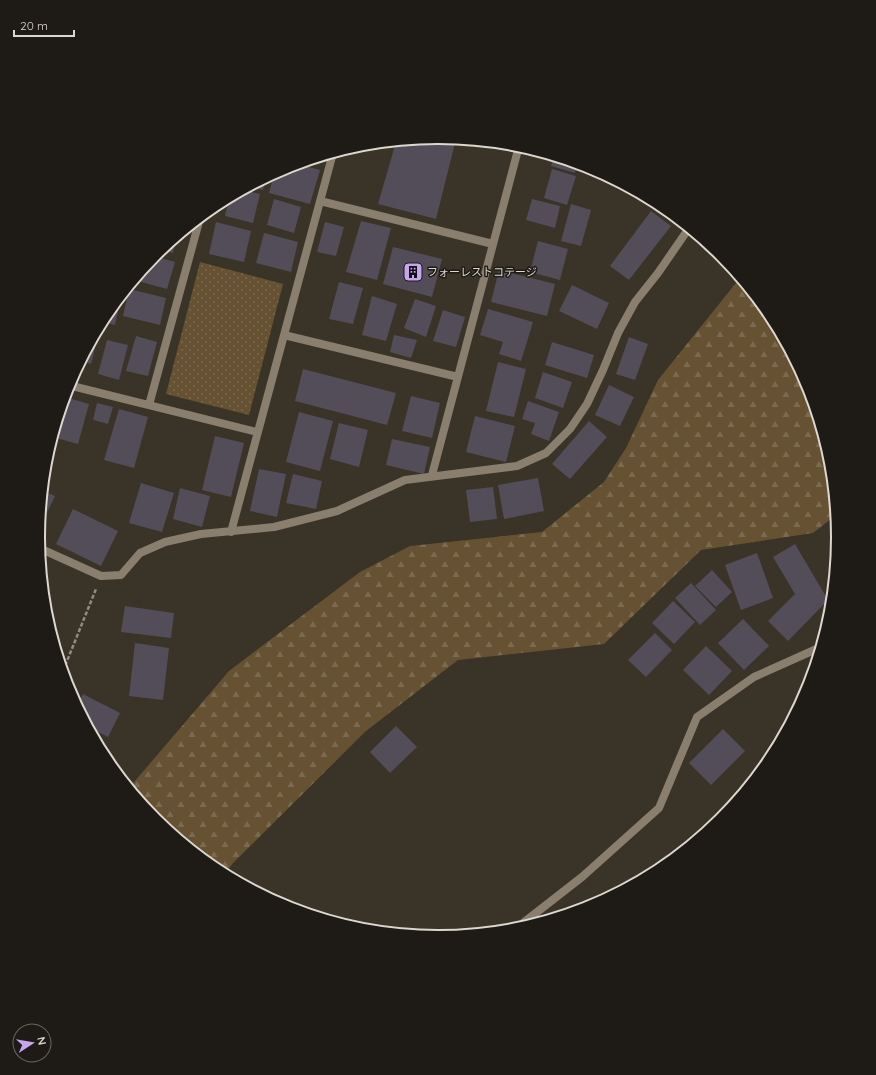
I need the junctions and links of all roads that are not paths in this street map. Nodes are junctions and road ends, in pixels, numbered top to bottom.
1 (517, 153) edge
2 (332, 159) edge
3 (320, 201) junction
4 (197, 227) edge
5 (686, 233) edge
6 (493, 244) junction
7 (284, 335) junction
8 (458, 377) junction
9 (75, 387) edge
10 (149, 405) junction
11 (257, 432) junction
12 (432, 475) junction
13 (231, 532) junction
14 (46, 551) edge
15 (815, 650) edge
16 (527, 920) edge

1 - 6 lane
2 - 3 lane
3 - 6 lane
3 - 7 lane
4 - 10 lane
5 - 12 lane
6 - 8 lane
7 - 8 lane
7 - 11 lane
8 - 12 lane
9 - 10 lane
10 - 11 lane
11 - 13 lane
12 - 13 lane
13 - 14 lane
15 - 16 lane

